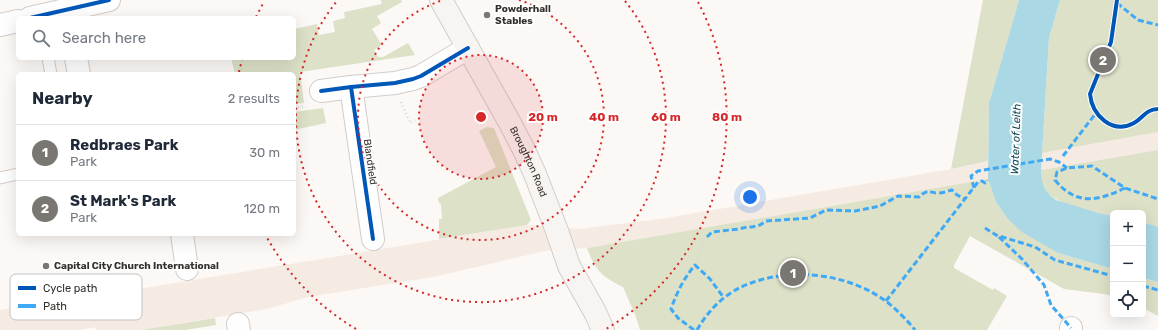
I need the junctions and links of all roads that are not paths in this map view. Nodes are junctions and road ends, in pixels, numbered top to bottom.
1 (109, 0) edge
2 (441, 0) edge
3 (67, 14) edge
4 (47, 16) edge
5 (16, 21) edge
6 (0, 25) edge
7 (468, 48) junction
8 (48, 60) edge
9 (76, 60) edge
10 (51, 72) edge
11 (79, 72) edge
12 (351, 87) junction
13 (321, 91) dead end
14 (16, 174) edge
15 (0, 178) edge
16 (182, 236) edge
17 (373, 239) dead end
18 (187, 269) dead end
19 (603, 330) edge

1 - 3 street
2 - 7 main road, Broughton Road
3 - 4 street
5 - 6 street
7 - 12 street
7 - 19 main road, Broughton Road
8 - 10 lane
9 - 11 street
12 - 13 street
12 - 17 street, Blandfield
14 - 15 lane
16 - 18 street

